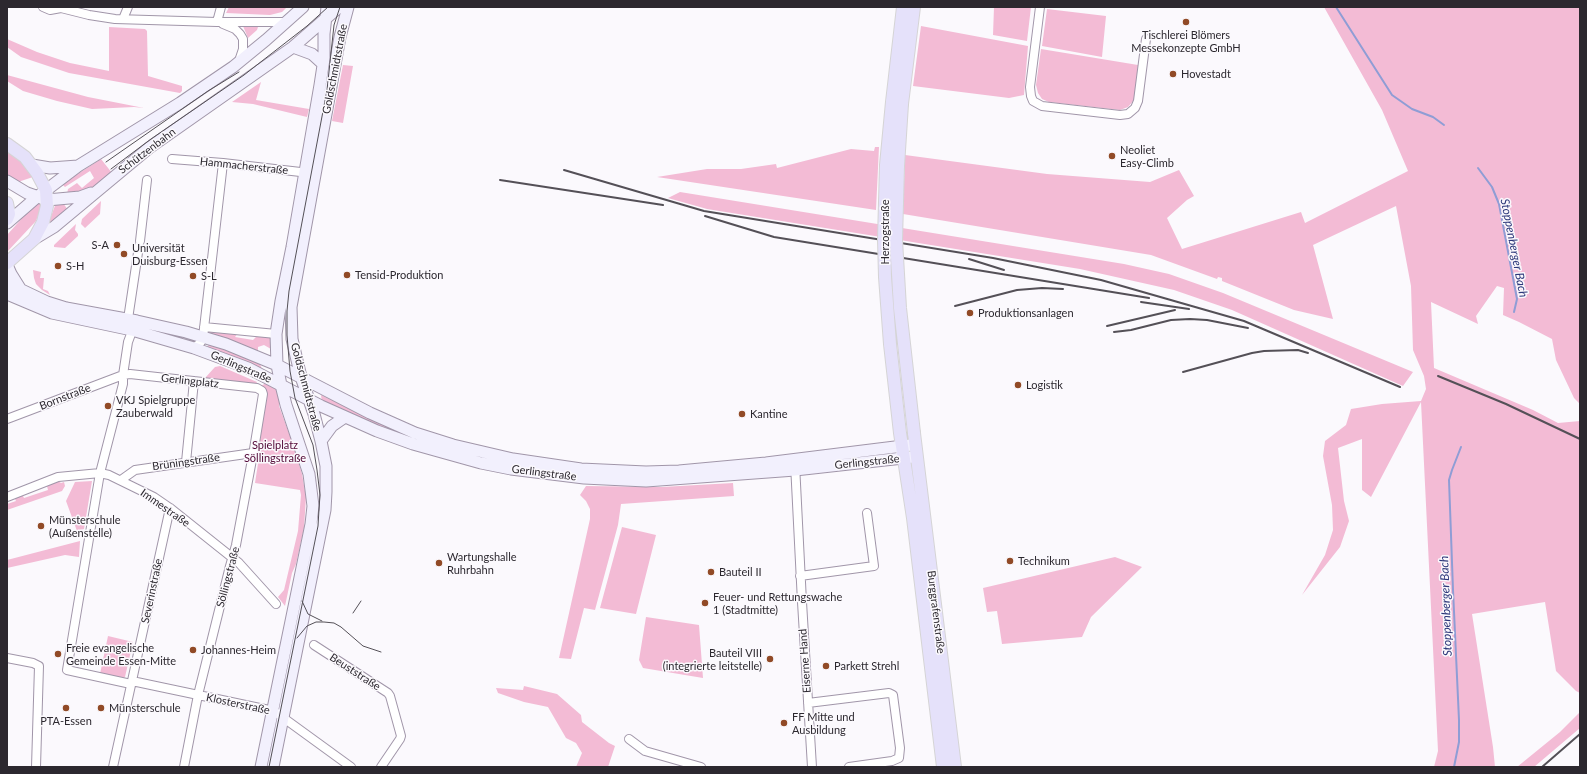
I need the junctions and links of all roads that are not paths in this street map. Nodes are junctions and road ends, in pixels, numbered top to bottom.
1 (42, 7) edge
2 (128, 7) edge
3 (221, 7) edge
4 (303, 7) edge
5 (327, 7) edge
6 (339, 7) edge
7 (348, 7) edge
8 (903, 7) edge
9 (914, 7) edge
10 (1040, 7) edge
11 (60, 8) edge
12 (122, 18) junction
13 (326, 20) junction
14 (217, 22) junction
15 (287, 22) junction
16 (1146, 39) dead end
17 (294, 47) junction
18 (238, 62) junction
19 (323, 64) junction
20 (897, 103) junction
21 (7, 144) edge
22 (172, 159) dead end
23 (222, 163) junction
24 (32, 165) junction
25 (78, 166) junction
26 (310, 173) junction
27 (146, 180) dead end
28 (7, 181) edge
29 (94, 192) junction
30 (43, 196) junction
31 (7, 203) edge
32 (7, 219) edge
33 (7, 223) edge
34 (34, 239) junction
35 (7, 264) edge
36 (7, 283) edge
37 (21, 290) junction
38 (7, 294) edge
39 (133, 323) junction
40 (203, 332) junction
41 (276, 334) junction
42 (194, 348) junction
43 (277, 365) junction
44 (123, 375) junction
45 (301, 377) junction
46 (194, 381) junction
47 (281, 384) junction
48 (257, 388) joint
49 (308, 400) junction
50 (345, 417) junction
51 (7, 419) edge
52 (915, 439) junction
53 (320, 441) junction
54 (904, 452) junction
55 (253, 453) junction
56 (917, 456) junction
57 (186, 462) junction
58 (795, 464) junction
59 (100, 473) junction
60 (121, 480) junction
61 (7, 497) edge
62 (170, 508) junction
63 (867, 513) dead end
64 (233, 557) junction
65 (800, 576) junction
66 (276, 604) dead end
67 (314, 644) dead end
68 (7, 658) edge
69 (132, 682) junction
70 (198, 695) junction
71 (808, 703) junction
72 (274, 711) junction
73 (283, 718) junction
74 (629, 739) dead end
75 (36, 767) edge
76 (113, 767) edge
77 (184, 767) edge
78 (262, 767) edge
79 (273, 767) edge
80 (351, 767) edge
81 (381, 767) edge
82 (701, 767) edge
83 (812, 767) edge
84 (849, 767) edge
85 (943, 767) edge
86 (955, 767) edge

1 - 11 street
2 - 12 street
3 - 14 street
4 - 15 main road, Schützenbahn
5 - 13 main road, Goldschmidtstraße
6 - 13 main road, Schützenbahn
7 - 26 main road, Goldschmidtstraße
8 - 20 main road, Herzogstraße
9 - 20 main road, Herzogstraße
10 - 16 street
11 - 12 street
12 - 14 street
13 - 17 main road, Schützenbahn
13 - 19 main road, Goldschmidtstraße
14 - 15 street
14 - 18 street
15 - 18 main road, Schützenbahn
17 - 19 main road
17 - 29 main road, Schützenbahn
18 - 25 main road, Schützenbahn
19 - 26 main road, Goldschmidtstraße
20 - 52 main road, Herzogstraße, bridge
20 - 54 main road, Herzogstraße, bridge
21 - 24 main road
22 - 23 street, Hammacherstraße
23 - 26 street, Hammacherstraße
23 - 40 street
24 - 25 main road
24 - 30 main road
25 - 30 main road, Schützenbahn
26 - 41 main road, Goldschmidtstraße
26 - 45 main road, Goldschmidtstraße
27 - 39 street
28 - 30 main road
29 - 30 main road
29 - 34 main road, Schützenbahn
30 - 33 main road, Schützenbahn
30 - 34 main road
31 - 32 main road
34 - 35 main road, Schützenbahn
35 - 37 main road
36 - 37 main road, Gerlingstraße
37 - 39 main road, Gerlingstraße
38 - 39 main road, Gerlingstraße
39 - 40 main road, Gerlingstraße
39 - 42 main road, Gerlingstraße
39 - 44 street
40 - 41 street, Gerlingstraße
40 - 42 street, Gerlingstraße
40 - 43 main road, Gerlingstraße
41 - 43 main road, Goldschmidtstraße
42 - 47 main road, Gerlingstraße
43 - 45 main road, Gerlingstraße
43 - 47 main road, Goldschmidtstraße
44 - 46 street, Gerlingplatz
44 - 51 street, Bornstraße
44 - 59 street
45 - 49 main road, Goldschmidtstraße
45 - 58 main road, Gerlingstraße
46 - 48 street, Gerlingplatz
46 - 57 street
47 - 49 main road, Gerlingstraße
47 - 72 main road, Goldschmidtstraße
48 - 55 street, Söllingstraße
49 - 50 main road, Gerlingstraße
49 - 53 main road, Goldschmidtstraße
50 - 53 main road
50 - 58 main road, Gerlingstraße
52 - 54 main road, Gerlingstraße
52 - 56 main road, Herzogstraße
53 - 73 main road, Goldschmidtstraße
54 - 56 main road, Gerlingstraße
54 - 58 main road, Gerlingstraße
54 - 85 main road, Burggrafenstraße
55 - 57 street, Brüningstraße
55 - 64 street, Söllingstraße
56 - 86 main road, Burggrafenstraße
57 - 60 street, Brüningstraße
58 - 65 street, Eiserne Hand
59 - 60 street, Immestraße
59 - 61 street, Immestraße
59 - 69 street, Klosterstraße
60 - 62 street, Immestraße
62 - 64 street, Immestraße
62 - 69 street, Severinstraße
63 - 65 street
64 - 66 street, Immestraße
64 - 70 street, Söllingstraße
65 - 71 street, Eiserne Hand
67 - 81 street, Beuststraße
68 - 75 street
69 - 70 street, Klosterstraße
69 - 76 street, Severinstraße
70 - 72 street, Klosterstraße
70 - 77 street, Söllingstraße
71 - 83 street, Eiserne Hand
71 - 84 street
72 - 73 street, Klosterstraße
72 - 78 main road, Goldschmidtstraße
73 - 79 main road, Goldschmidtstraße
73 - 80 street, Klosterstraße
74 - 82 street

